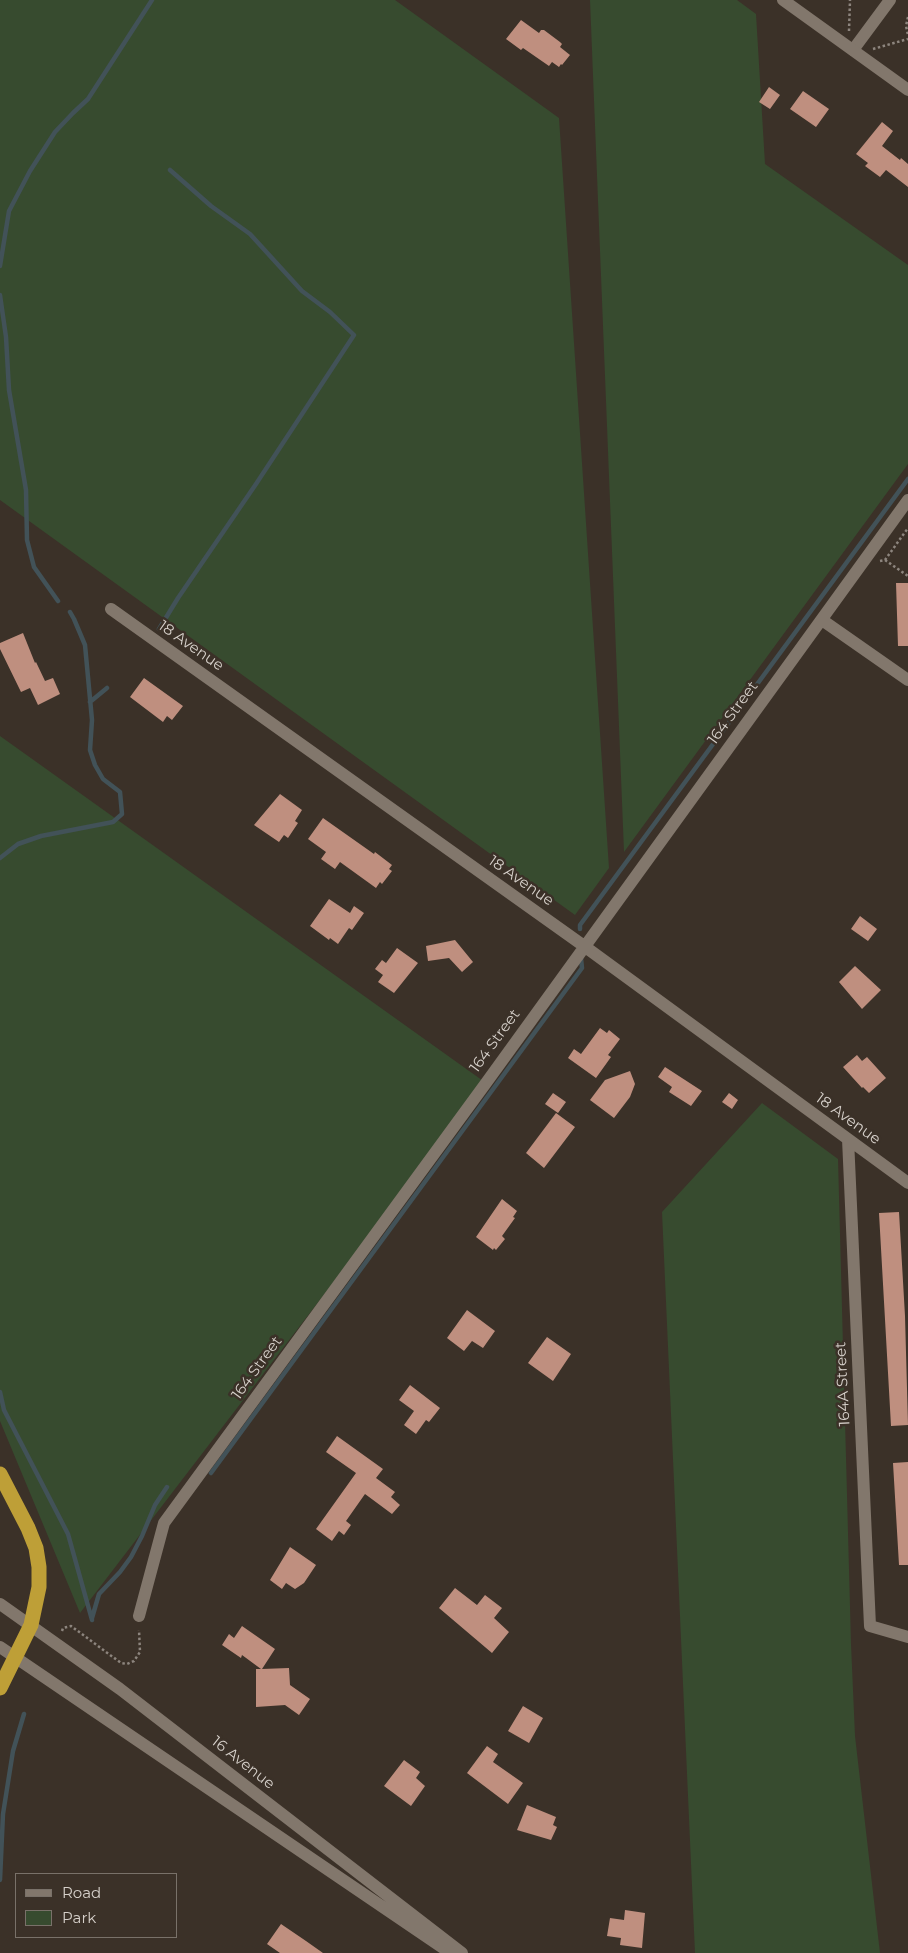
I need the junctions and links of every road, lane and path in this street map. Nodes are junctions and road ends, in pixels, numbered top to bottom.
1 (783, 0) edge
2 (850, 0) edge
3 (890, 0) edge
4 (908, 18) edge
5 (852, 33) dead end
6 (908, 35) edge
7 (908, 39) edge
8 (869, 45) dead end
9 (853, 50) junction
10 (908, 90) edge
11 (908, 500) edge
12 (885, 560) dead end
13 (908, 576) edge
14 (111, 609) dead end
15 (822, 620) junction
16 (908, 680) edge
17 (584, 946) junction
18 (848, 1139) junction
19 (908, 1182) edge
20 (0, 1474) edge
21 (0, 1604) edge
22 (139, 1616) joint
23 (31, 1625) junction
24 (64, 1628) dead end
25 (908, 1637) edge
26 (0, 1647) edge
27 (15, 1657) junction
28 (0, 1688) edge
29 (451, 1953) edge
30 (462, 1953) edge

1 - 9 street
2 - 5 path
3 - 9 street
4 - 6 path
7 - 8 path
9 - 10 street
11 - 15 street, 164 Street
12 - 13 path
14 - 17 street, 18 Avenue
15 - 16 street
15 - 17 street, 164 Street
17 - 18 street, 18 Avenue
17 - 22 street, 164 Street
18 - 19 street, 18 Avenue
18 - 25 street, 164A Street
20 - 23 highway
21 - 23 street, 16 Avenue
22 - 24 path
23 - 27 highway
23 - 30 street, 16 Avenue
26 - 27 street
27 - 28 highway
27 - 29 street

